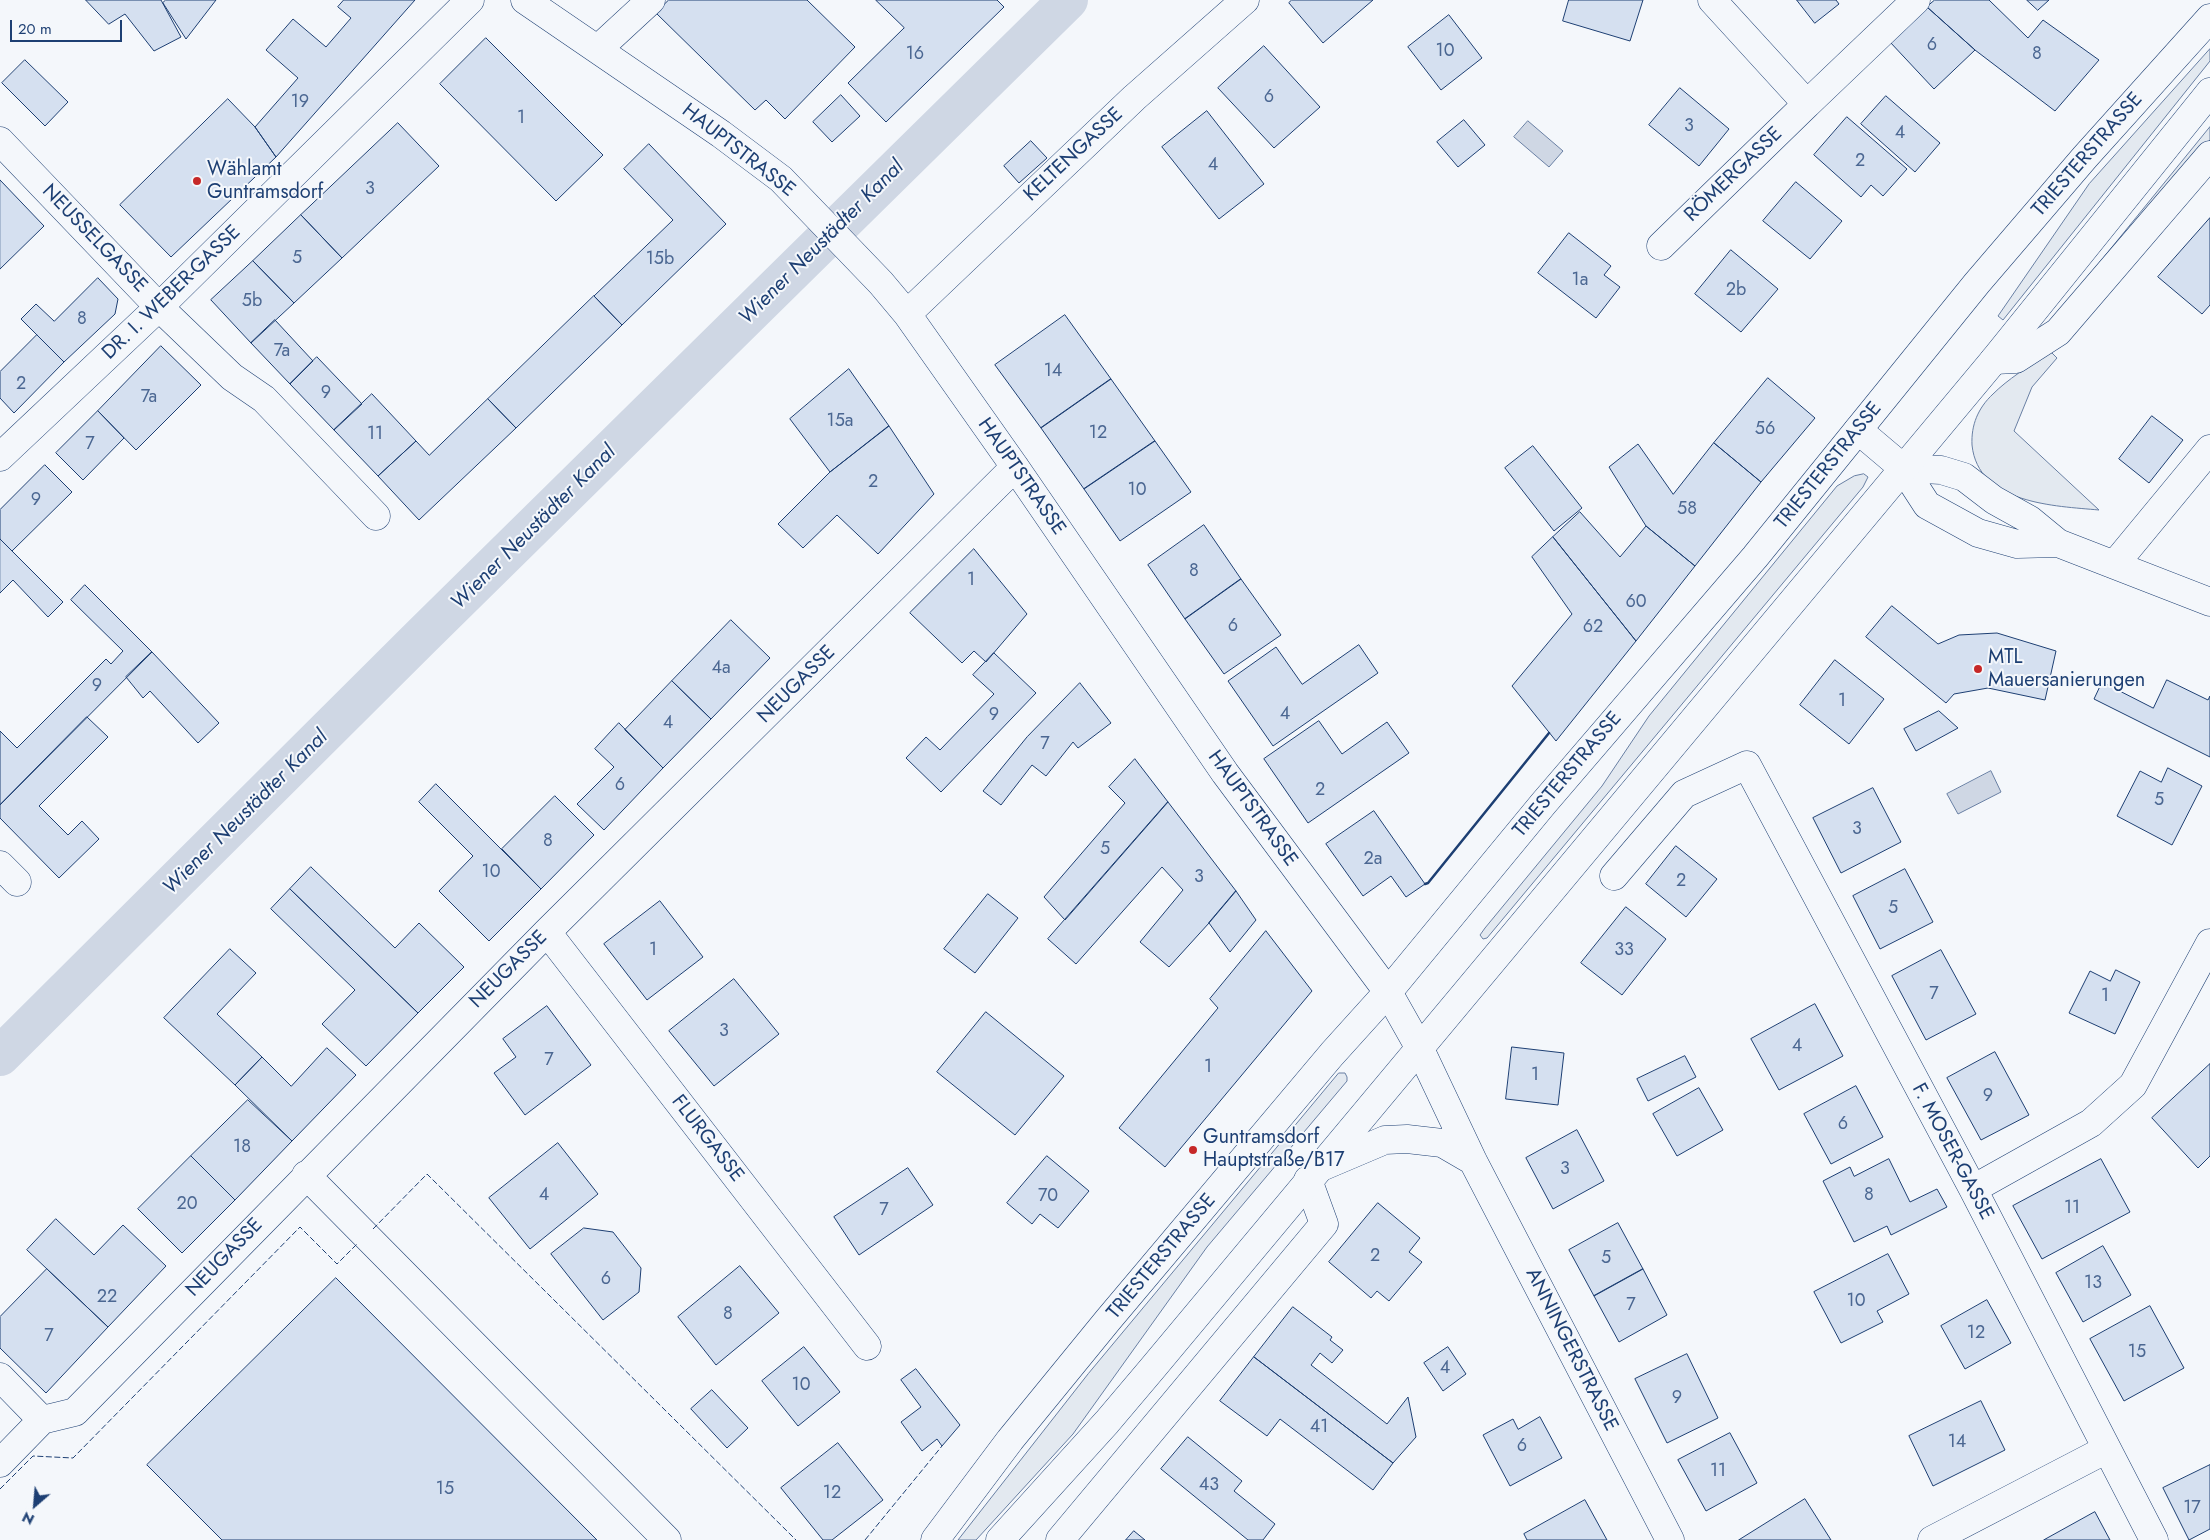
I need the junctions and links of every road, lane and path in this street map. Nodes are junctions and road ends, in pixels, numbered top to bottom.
1 (470, 0) edge
2 (525, 0) edge
3 (651, 0) edge
4 (1245, 0) edge
5 (1712, 0) edge
6 (1916, 0) edge
7 (2210, 18) edge
8 (598, 49) junction
9 (2210, 92) edge
10 (1807, 104) junction
11 (0, 141) edge
12 (2210, 155) edge
13 (1661, 246) dead end
14 (159, 307) junction
15 (907, 314) junction
16 (1994, 360) junction
17 (1858, 430) junction
18 (2210, 449) edge
19 (0, 458) edge
20 (1015, 467) junction
21 (1903, 468) junction
22 (376, 516) dead end
23 (2058, 542) junction
24 (2115, 564) junction
25 (2210, 602) edge
26 (1614, 876) dead end
27 (547, 932) junction
28 (2210, 943) edge
29 (1388, 992) junction
30 (1419, 1047) junction
31 (1473, 1161) junction
32 (1313, 1174) junction
33 (306, 1175) junction
34 (1973, 1189) junction
35 (868, 1346) dead end
36 (0, 1377) edge
37 (42, 1420) junction
38 (2107, 1449) junction
39 (0, 1463) edge
40 (666, 1540) edge
41 (935, 1540) edge
42 (1000, 1540) edge
43 (1060, 1540) edge
44 (1670, 1540) edge
45 (1932, 1540) edge
46 (2154, 1540) edge

1 - 14 street, DR. I. WEBER-GASSE
2 - 8 street, HAUPTSTRASSE
3 - 8 street
4 - 15 street, KELTENGASSE
5 - 10 street
6 - 10 street, RÖMERGASSE
7 - 17 street, TRIESTERSTRASSE
8 - 15 street, HAUPTSTRASSE
9 - 16 street
10 - 13 street, RÖMERGASSE
11 - 14 street, NEUSSELGASSE
12 - 16 street
14 - 19 street, DR. I. WEBER-GASSE
14 - 22 street, NEUSSELGASSE
15 - 20 street, HAUPTSTRASSE
16 - 21 street
17 - 21 street
17 - 29 street, TRIESTERSTRASSE
18 - 24 street
20 - 27 street, NEUGASSE
20 - 29 street, HAUPTSTRASSE
21 - 23 street
21 - 23 street
21 - 30 street
23 - 24 street
24 - 25 street
26 - 34 street, F. MOSER-GASSE
27 - 33 street, NEUGASSE
27 - 35 street, FLURGASSE
28 - 34 street
29 - 30 street, HAUPTSTRASSE
29 - 41 street, TRIESTERSTRASSE
30 - 31 street, ANNINGERSTRASSE
30 - 32 street
31 - 32 street
31 - 44 street, ANNINGERSTRASSE
32 - 42 street
32 - 43 street
33 - 37 street, NEUGASSE
33 - 40 street
34 - 38 street, F. MOSER-GASSE
36 - 37 street
37 - 39 street
38 - 45 street
38 - 46 street, F. MOSER-GASSE

